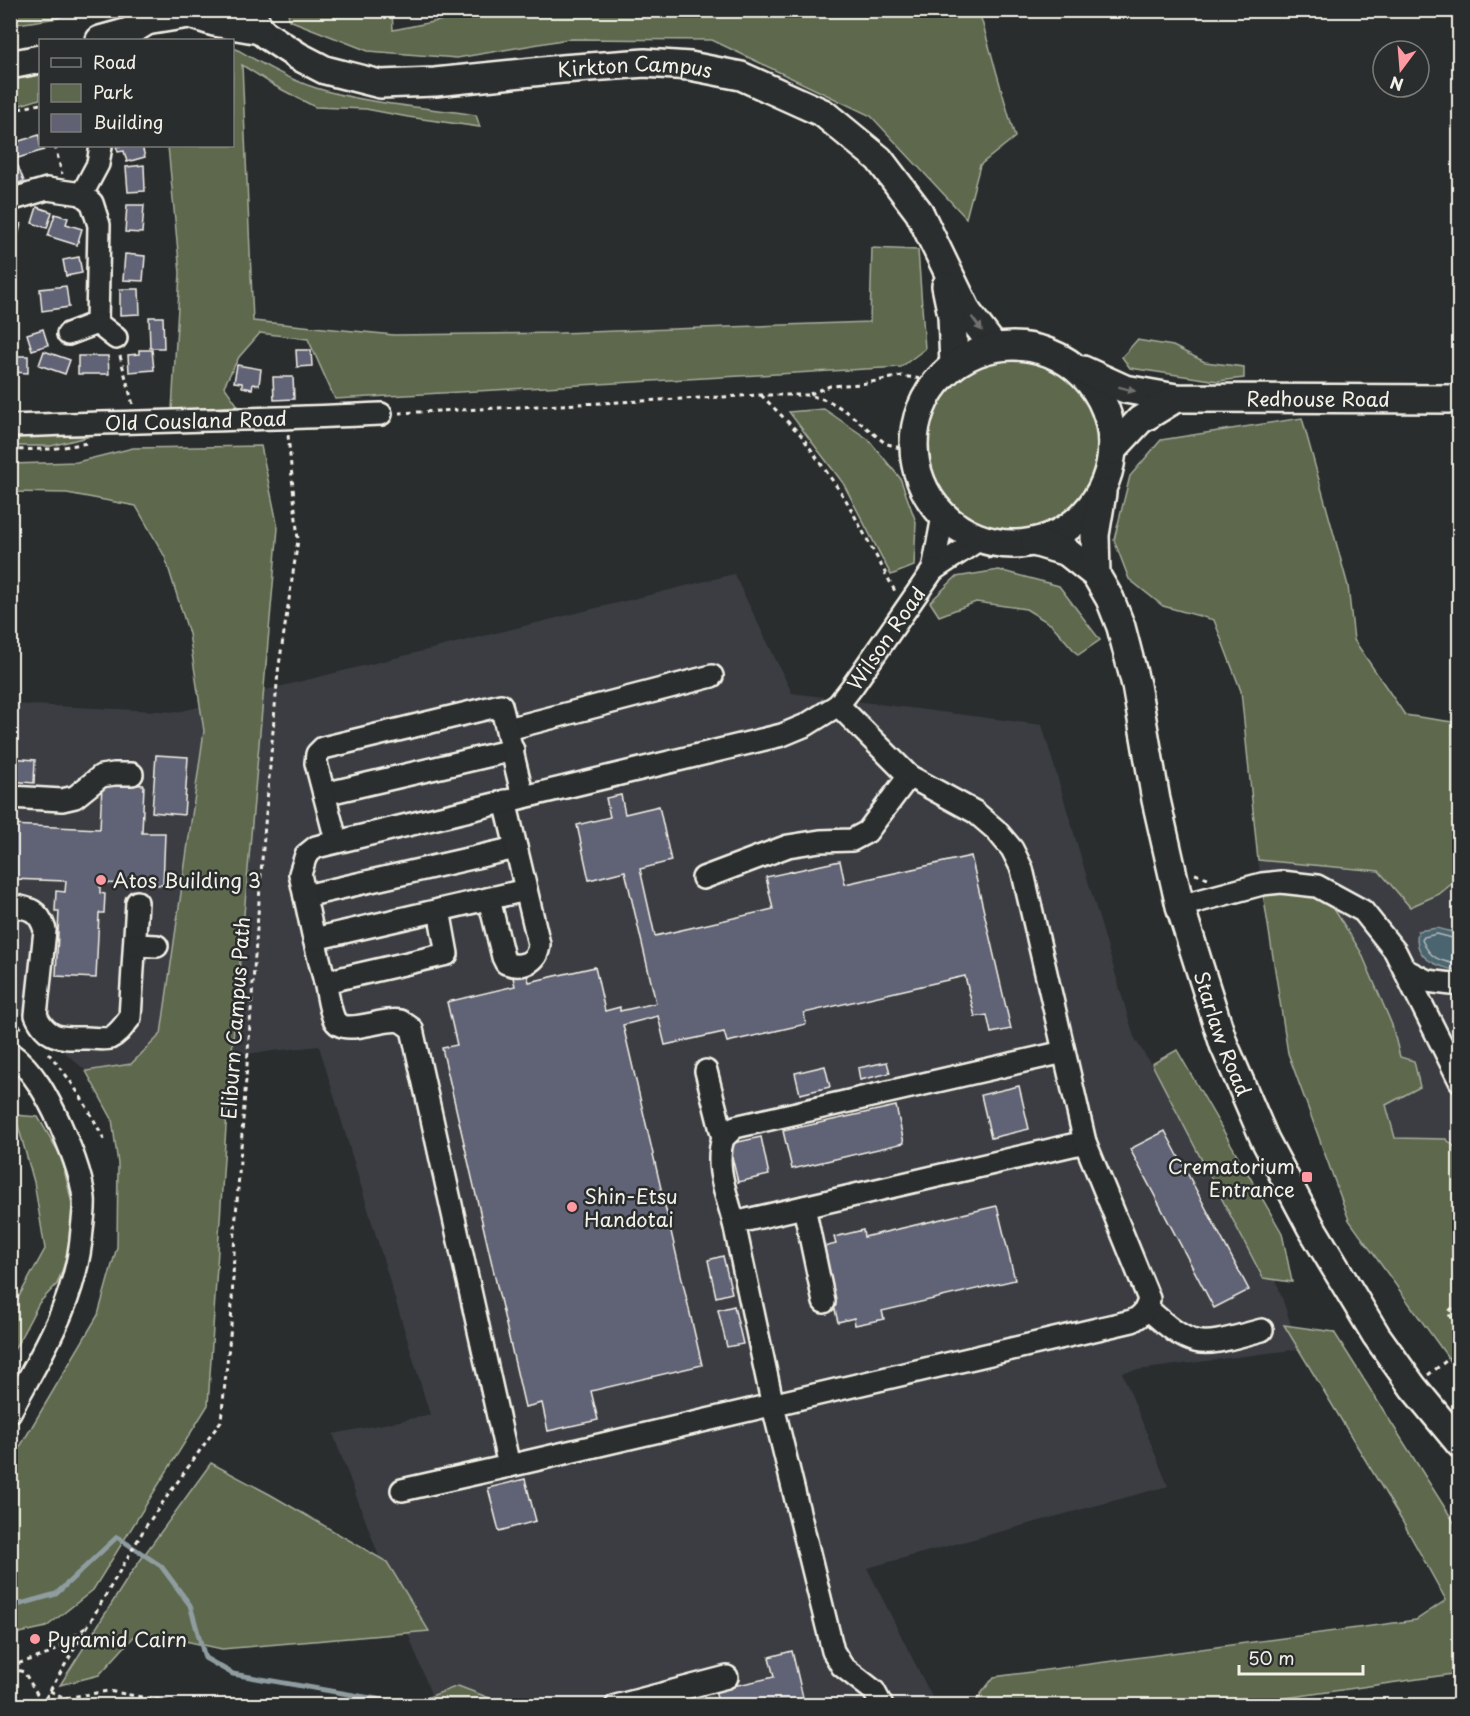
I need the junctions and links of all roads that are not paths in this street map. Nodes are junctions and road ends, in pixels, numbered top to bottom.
1 (224, 10) edge
2 (149, 14) edge
3 (252, 21) edge
4 (108, 38) edge
5 (39, 59) edge
6 (10, 66) edge
7 (100, 147) edge
8 (74, 192) junction
9 (10, 200) edge
10 (942, 262) junction
11 (97, 323) junction
12 (68, 334) dead end
13 (116, 338) road end
14 (994, 347) junction
15 (1082, 370) junction
16 (945, 373) junction
17 (1176, 398) junction
18 (1460, 399) edge
19 (381, 414) road end
20 (10, 426) edge
21 (1112, 450) junction
22 (1102, 489) junction
23 (943, 516) junction
24 (980, 549) junction
25 (1027, 549) junction
26 (933, 570) junction
27 (1096, 575) junction
28 (712, 676) dead end
29 (838, 705) junction
30 (508, 729) junction
31 (513, 750) junction
32 (132, 774) dead end
33 (909, 776) junction
34 (324, 794) junction
35 (10, 796) edge
36 (514, 799) junction
37 (336, 840) junction
38 (516, 848) junction
39 (703, 878) dead end
40 (526, 890) junction
41 (304, 896) junction
42 (489, 899) junction
43 (137, 902) dead end
44 (10, 905) edge
45 (1180, 906) junction
46 (439, 910) junction
47 (314, 939) junction
48 (135, 945) junction
49 (157, 946) dead end
50 (1407, 971) junction
51 (325, 982) junction
52 (1460, 985) edge
53 (1064, 1052) junction
54 (10, 1053) edge
55 (706, 1071) dead end
56 (1460, 1081) edge
57 (723, 1138) junction
58 (1085, 1142) junction
59 (804, 1207) junction
60 (734, 1223) junction
61 (825, 1302) dead end
62 (1147, 1308) junction
63 (1262, 1330) dead end
64 (773, 1406) junction
65 (10, 1412) edge
66 (1460, 1444) edge
67 (509, 1466) junction
68 (402, 1490) dead end
69 (727, 1677) dead end
70 (616, 1706) edge
71 (882, 1706) edge

1 - 3 main road, Kirkton Campus
2 - 3 main road
2 - 4 main road
3 - 10 main road, Kirkton Campus
5 - 6 main road
7 - 8 street
8 - 9 street
8 - 11 street
10 -> 14 main road
10 - 16 main road
11 - 12 street
11 - 13 street
14 - 15 main road
14 - 16 main road
15 -> 17 main road, Redhouse Road
15 - 21 main road
16 - 23 main road
17 - 18 main road, Redhouse Road
17 - 21 main road
19 - 20 street, Old Cousland Road
21 - 22 main road
22 - 25 main road
22 - 27 main road
23 - 24 main road
23 - 26 street, Wilson Road
24 - 25 main road
24 - 26 street, Wilson Road
25 - 27 main road
26 - 29 street, Wilson Road
27 - 45 main road, Starlaw Road
28 - 30 street
29 - 33 street
29 - 36 street
30 - 31 street
30 - 34 street
31 - 34 street
31 - 36 street
32 - 35 street
33 - 39 street
33 - 53 street
34 - 37 street
36 - 37 street
36 - 38 street
37 - 41 street
38 - 40 street
38 - 41 street
40 - 42 street
40 - 42 street
41 - 47 street
42 - 46 street
43 - 48 street
44 - 48 street
45 - 50 street
45 - 66 main road, Starlaw Road
46 - 47 street
46 - 51 street
47 - 51 street
48 - 49 street
50 - 52 street
50 - 56 street
51 - 67 street
53 - 57 street
53 - 58 street
54 - 65 street
55 - 57 street
57 - 60 street
58 - 59 street
58 - 62 street
59 - 60 street
59 - 61 street
60 - 64 street
62 - 63 street
62 - 64 street
64 - 67 street
64 - 71 street
67 - 68 street
69 - 70 street

